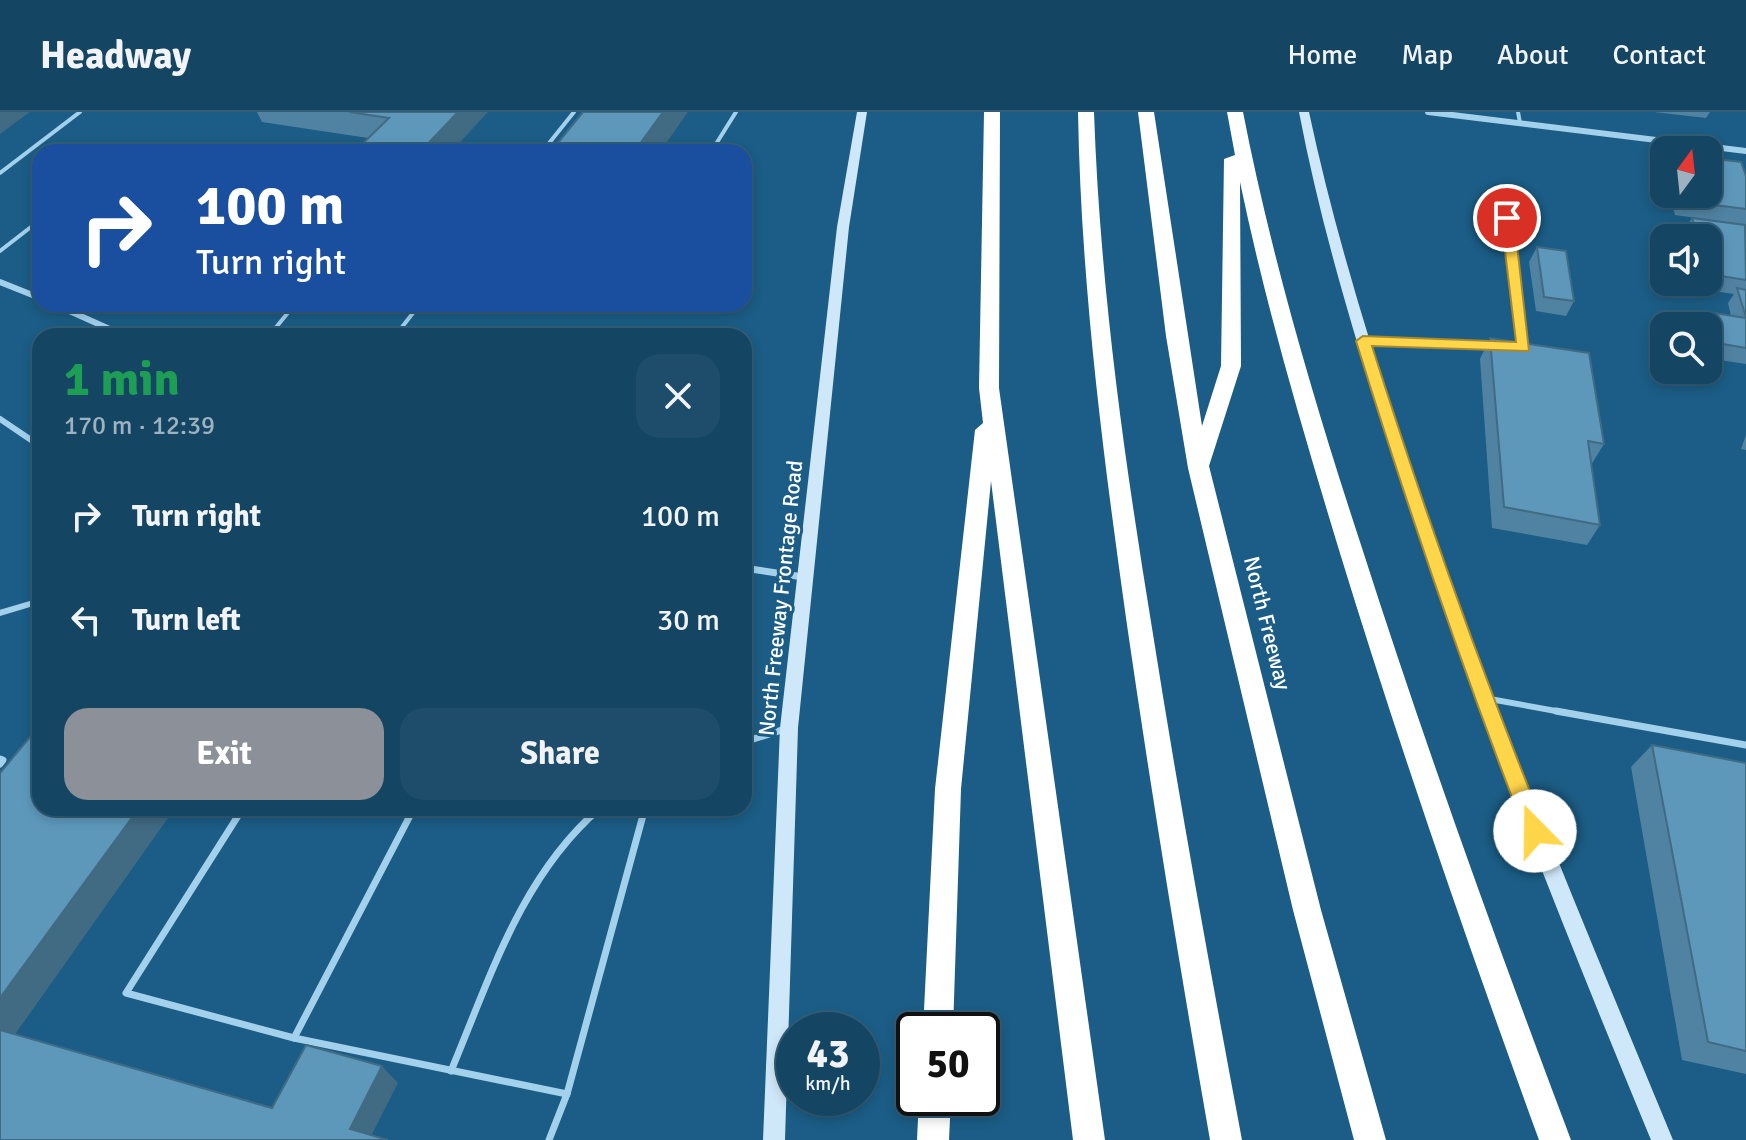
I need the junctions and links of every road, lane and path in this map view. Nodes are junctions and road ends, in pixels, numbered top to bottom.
1 (80, 112) edge
2 (574, 112) edge
3 (736, 112) edge
4 (862, 112) edge
5 (992, 112) edge
6 (1086, 112) edge
7 (1146, 112) edge
8 (1234, 112) edge
9 (1304, 112) edge
10 (1428, 112) edge
11 (1518, 112) edge
12 (1520, 123) junction
13 (38, 144) edge
14 (548, 144) edge
15 (716, 144) edge
16 (32, 149) edge
17 (1746, 151) edge
18 (0, 173) edge
19 (1507, 218) dead end
20 (32, 226) edge
21 (0, 251) edge
22 (0, 282) edge
23 (32, 295) edge
24 (72, 312) edge
25 (288, 312) edge
26 (414, 312) edge
27 (107, 328) edge
28 (276, 328) edge
29 (401, 328) edge
30 (1363, 341) junction
31 (1494, 347) edge
32 (1509, 347) edge
33 (989, 388) junction
34 (0, 419) edge
35 (32, 441) edge
36 (1199, 468) junction
37 (752, 569) edge
38 (803, 577) junction
39 (32, 603) edge
40 (0, 613) edge
41 (1482, 698) junction
42 (789, 728) junction
43 (752, 740) edge
44 (1746, 745) edge
45 (238, 816) edge
46 (410, 816) edge
47 (588, 816) edge
48 (643, 816) edge
49 (939, 1012) edge
50 (294, 1038) junction
51 (451, 1071) junction
52 (567, 1094) junction
53 (934, 1116) edge
54 (1665, 1139) edge
55 (549, 1140) edge
56 (774, 1140) edge
57 (933, 1140) edge
58 (1089, 1140) edge
59 (1226, 1140) edge
60 (1370, 1140) edge
61 (1555, 1140) edge

1 - 13 lane
2 - 14 lane
3 - 15 lane
4 - 38 main road, North Freeway Frontage Road
5 - 33 highway
6 - 59 highway
7 - 36 highway, North Freeway
8 - 36 highway
8 - 61 highway
9 - 30 main road
10 - 12 street
11 - 12 lane
12 - 17 street
16 - 18 lane
19 - 32 lane
20 - 21 lane
22 - 23 street
24 - 27 street
25 - 28 lane
26 - 29 lane
30 - 31 lane
30 - 41 main road
33 - 49 highway
33 - 58 highway
34 - 35 lane
36 - 60 highway, North Freeway
37 - 38 street
38 - 42 main road, North Freeway Frontage Road
39 - 40 lane
41 - 44 lane
41 - 54 main road
42 - 43 lane
42 - 56 main road, North Freeway Frontage Road
45 - 50 lane
46 - 50 lane
47 - 51 lane
48 - 52 lane
50 - 51 lane
51 - 52 lane
52 - 55 lane
53 - 57 highway

